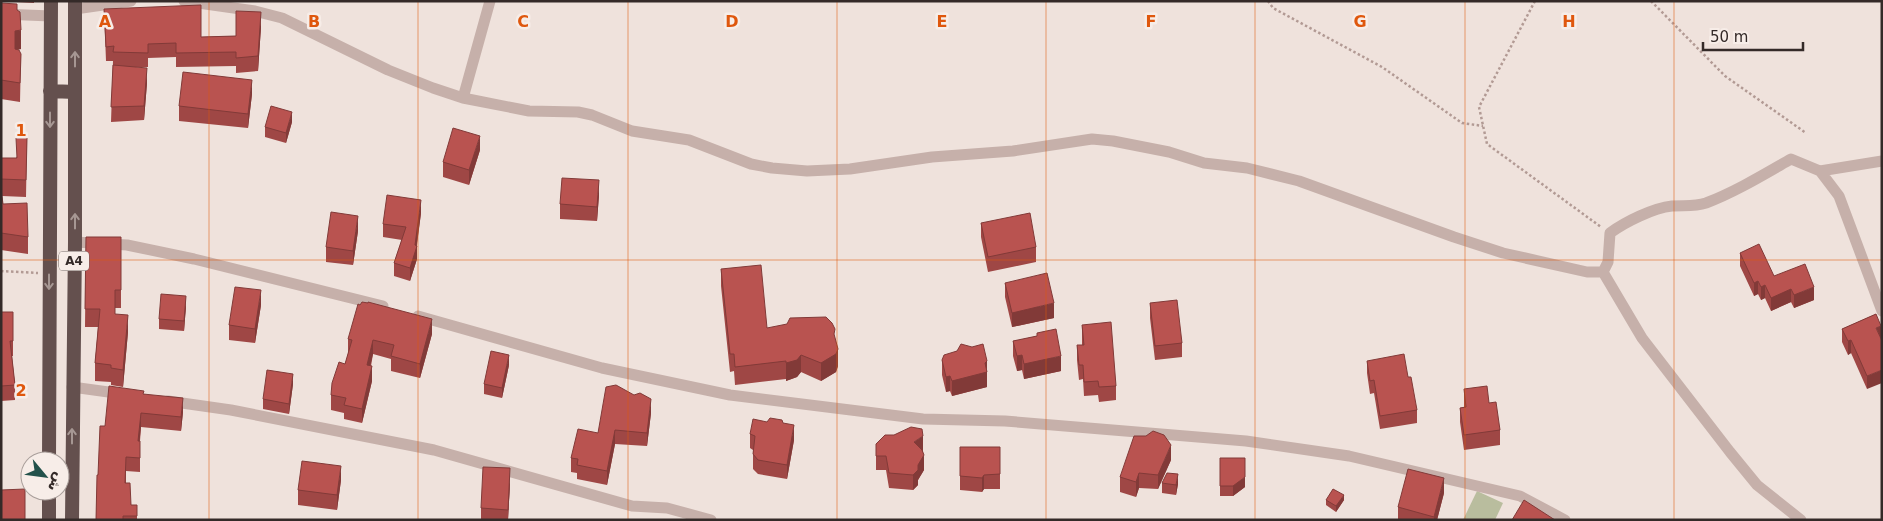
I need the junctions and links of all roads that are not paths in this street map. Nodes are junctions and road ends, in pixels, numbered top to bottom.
1 (50, 1) edge
2 (131, 1) edge
3 (184, 1) edge
4 (490, 1) edge
5 (75, 5) edge
6 (1, 14) edge
7 (51, 16) junction
8 (50, 91) junction
9 (75, 92) junction
10 (463, 98) junction
11 (1882, 161) edge
12 (1820, 171) junction
13 (75, 242) junction
14 (1603, 272) junction
15 (1882, 311) edge
16 (72, 387) junction
17 (138, 396) edge
18 (156, 399) edge
19 (49, 451) edge
20 (49, 501) edge
21 (49, 520) edge
22 (72, 520) edge
23 (711, 520) edge
24 (1565, 520) edge
25 (1801, 520) edge

1 - 7 highway, A4
2 - 5 street
3 - 10 street
4 - 10 street
9 -> 5 highway, A4
6 - 7 street
7 - 8 highway, A4
8 - 9 highway
8 -> 19 highway, A4
13 -> 9 highway, A4
10 - 14 street
11 - 12 street
12 - 14 street
12 - 15 street
13 - 16 highway, A4
13 - 24 street
14 - 25 street
16 - 17 street
22 -> 16 highway, A4
18 - 23 street
20 - 21 highway

